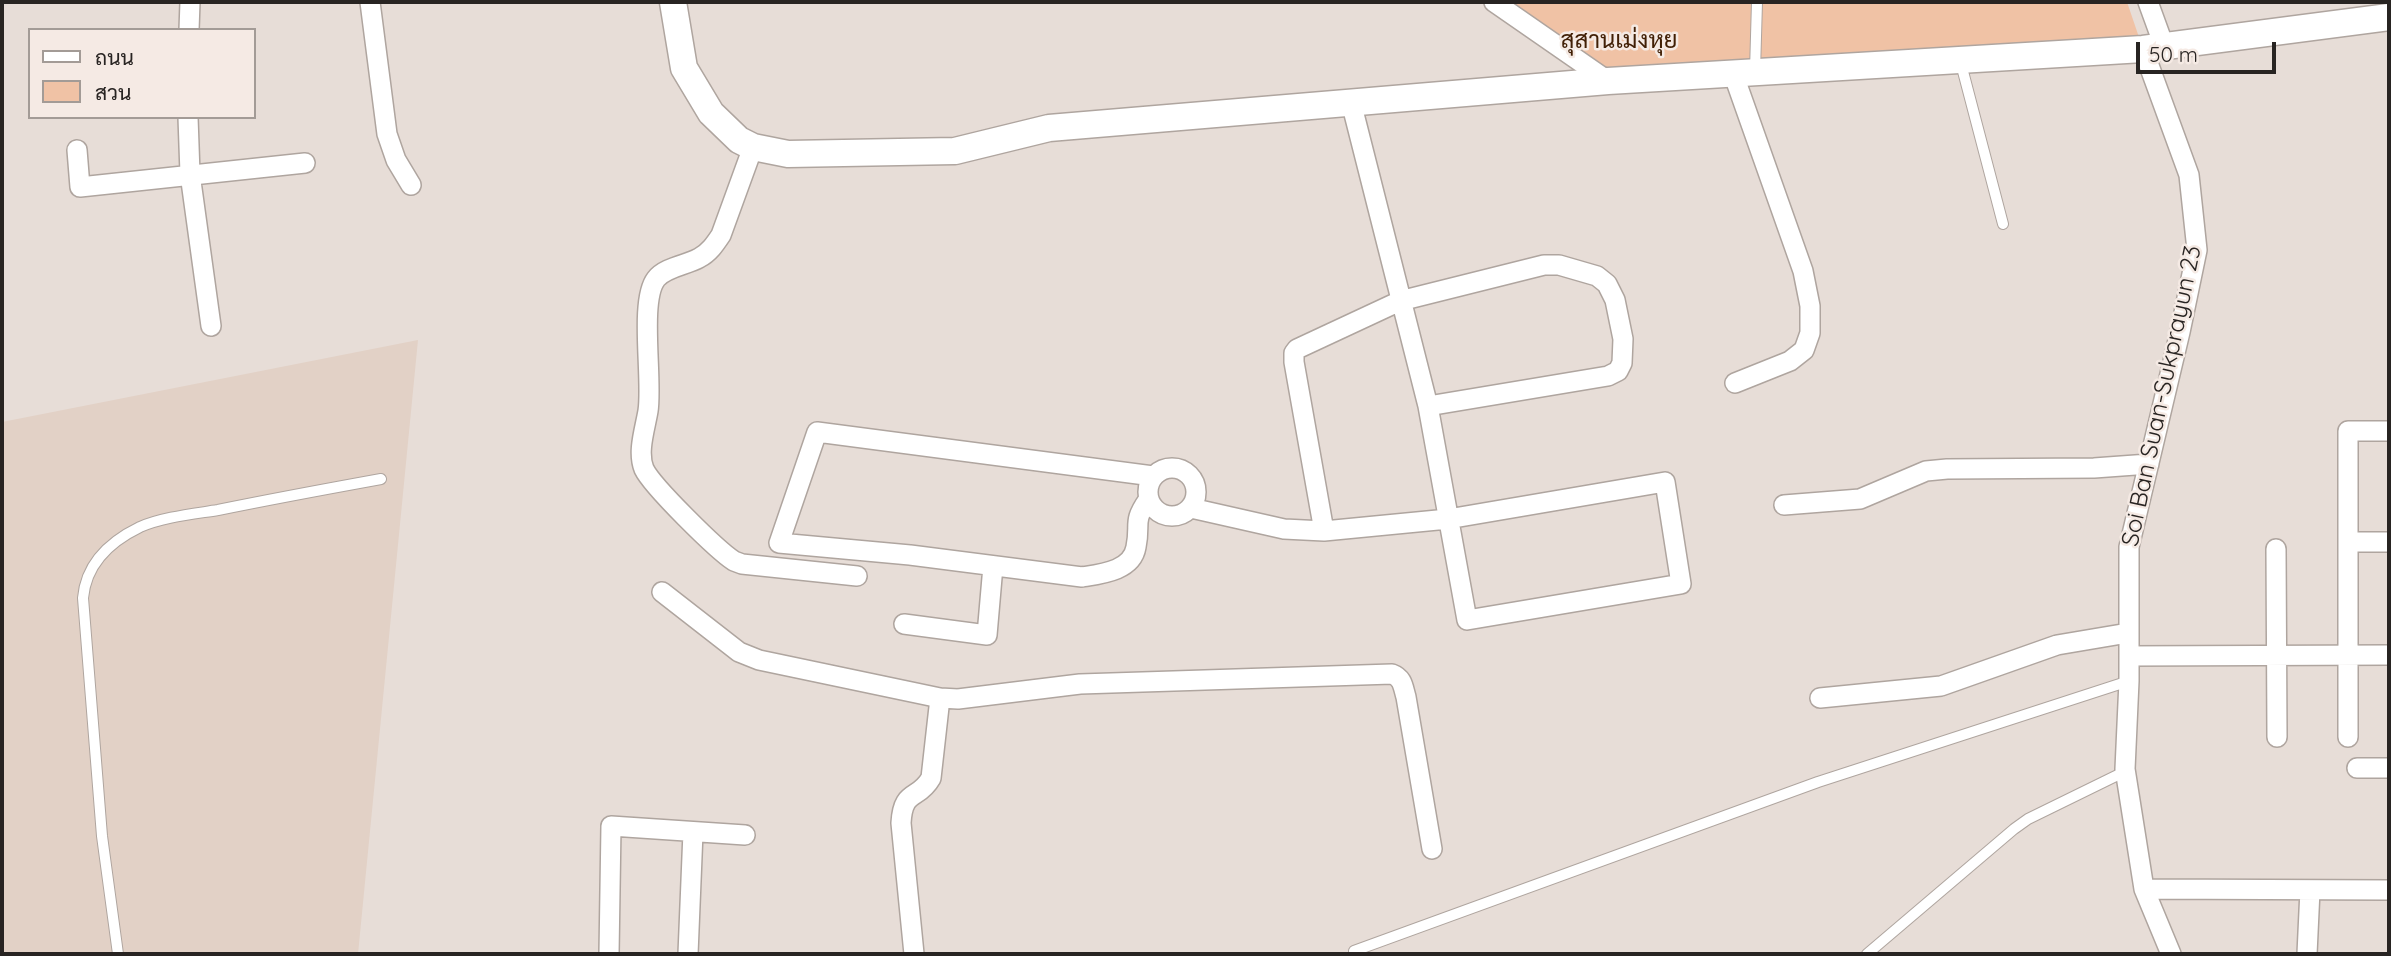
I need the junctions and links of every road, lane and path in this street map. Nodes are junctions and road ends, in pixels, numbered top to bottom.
1 (190, 2) edge
2 (370, 2) edge
3 (673, 2) edge
4 (1494, 2) edge
5 (1757, 2) edge
6 (2148, 2) edge
7 (2389, 17) edge
8 (189, 28) edge
9 (2153, 47) junction
10 (1960, 60) junction
11 (1744, 72) junction
12 (1608, 81) junction
13 (1351, 102) junction
14 (188, 119) edge
15 (753, 147) junction
16 (77, 150) dead end
17 (305, 163) dead end
18 (190, 174) junction
19 (411, 185) dead end
20 (2003, 224) dead end
21 (1400, 301) junction
22 (211, 326) dead end
23 (1735, 383) dead end
24 (1428, 406) junction
25 (2389, 430) edge
26 (2149, 464) junction
27 (1153, 477) junction
28 (381, 479) dead end
29 (1148, 500) junction
30 (1784, 505) dead end
31 (1191, 508) junction
32 (1448, 519) junction
33 (1324, 531) junction
34 (2348, 542) junction
35 (2389, 542) edge
36 (2276, 549) dead end
37 (993, 566) junction
38 (857, 576) dead end
39 (662, 592) dead end
40 (904, 624) dead end
41 (2129, 633) junction
42 (2348, 655) junction
43 (2389, 655) edge
44 (2129, 656) junction
45 (2277, 656) junction
46 (2129, 681) junction
47 (940, 698) junction
48 (1820, 698) dead end
49 (2277, 737) dead end
50 (2348, 737) dead end
51 (2357, 768) dead end
52 (2389, 768) edge
53 (2126, 771) junction
54 (693, 832) junction
55 (745, 835) dead end
56 (1432, 849) dead end
57 (2144, 889) junction
58 (2310, 890) junction
59 (2389, 890) edge
60 (1353, 951) dead end
61 (118, 954) edge
62 (609, 954) edge
63 (688, 954) edge
64 (914, 954) edge
65 (1867, 954) edge
66 (2171, 954) edge
67 (2307, 954) edge

1 - 8 street
2 - 19 street
3 - 15 street
4 - 12 street
5 - 11 lane
6 - 9 street, Soi Ban Suan-Sukprayun 23
7 - 9 street
9 - 10 street
9 - 26 street, Soi Ban Suan-Sukprayun 23
10 - 11 street
10 - 20 lane
11 - 12 street
11 - 23 street
12 - 13 street
13 - 15 street
13 - 21 street
14 - 18 street
15 - 38 street
16 - 18 street
17 - 18 street
18 - 22 street
21 - 24 street
21 - 24 street
21 - 33 street
24 - 32 street
25 - 34 street
26 - 30 street
26 - 41 street, Soi Ban Suan-Sukprayun 23
27 - 29 street
27 - 31 street
27 - 37 street
28 - 61 lane
29 - 31 street
29 - 37 street
31 - 33 street
32 - 32 street
32 - 33 street
34 - 35 street
34 - 42 street
36 - 45 street
37 - 40 street
39 - 47 street
41 - 44 street, Soi Ban Suan-Sukprayun 23
41 - 48 street
42 - 43 street
42 - 45 street
42 - 50 street
44 - 45 street
44 - 46 street, Soi Ban Suan-Sukprayun 23
45 - 49 street
46 - 53 street, Soi Ban Suan-Sukprayun 23
46 - 60 lane
47 - 56 street
47 - 64 street
51 - 52 street
53 - 57 street, Soi Ban Suan-Sukprayun 23
53 - 65 lane
54 - 55 street
54 - 62 street
54 - 63 street
57 - 58 street
57 - 66 street, Soi Ban Suan-Sukprayun 23
58 - 59 street
58 - 67 street

